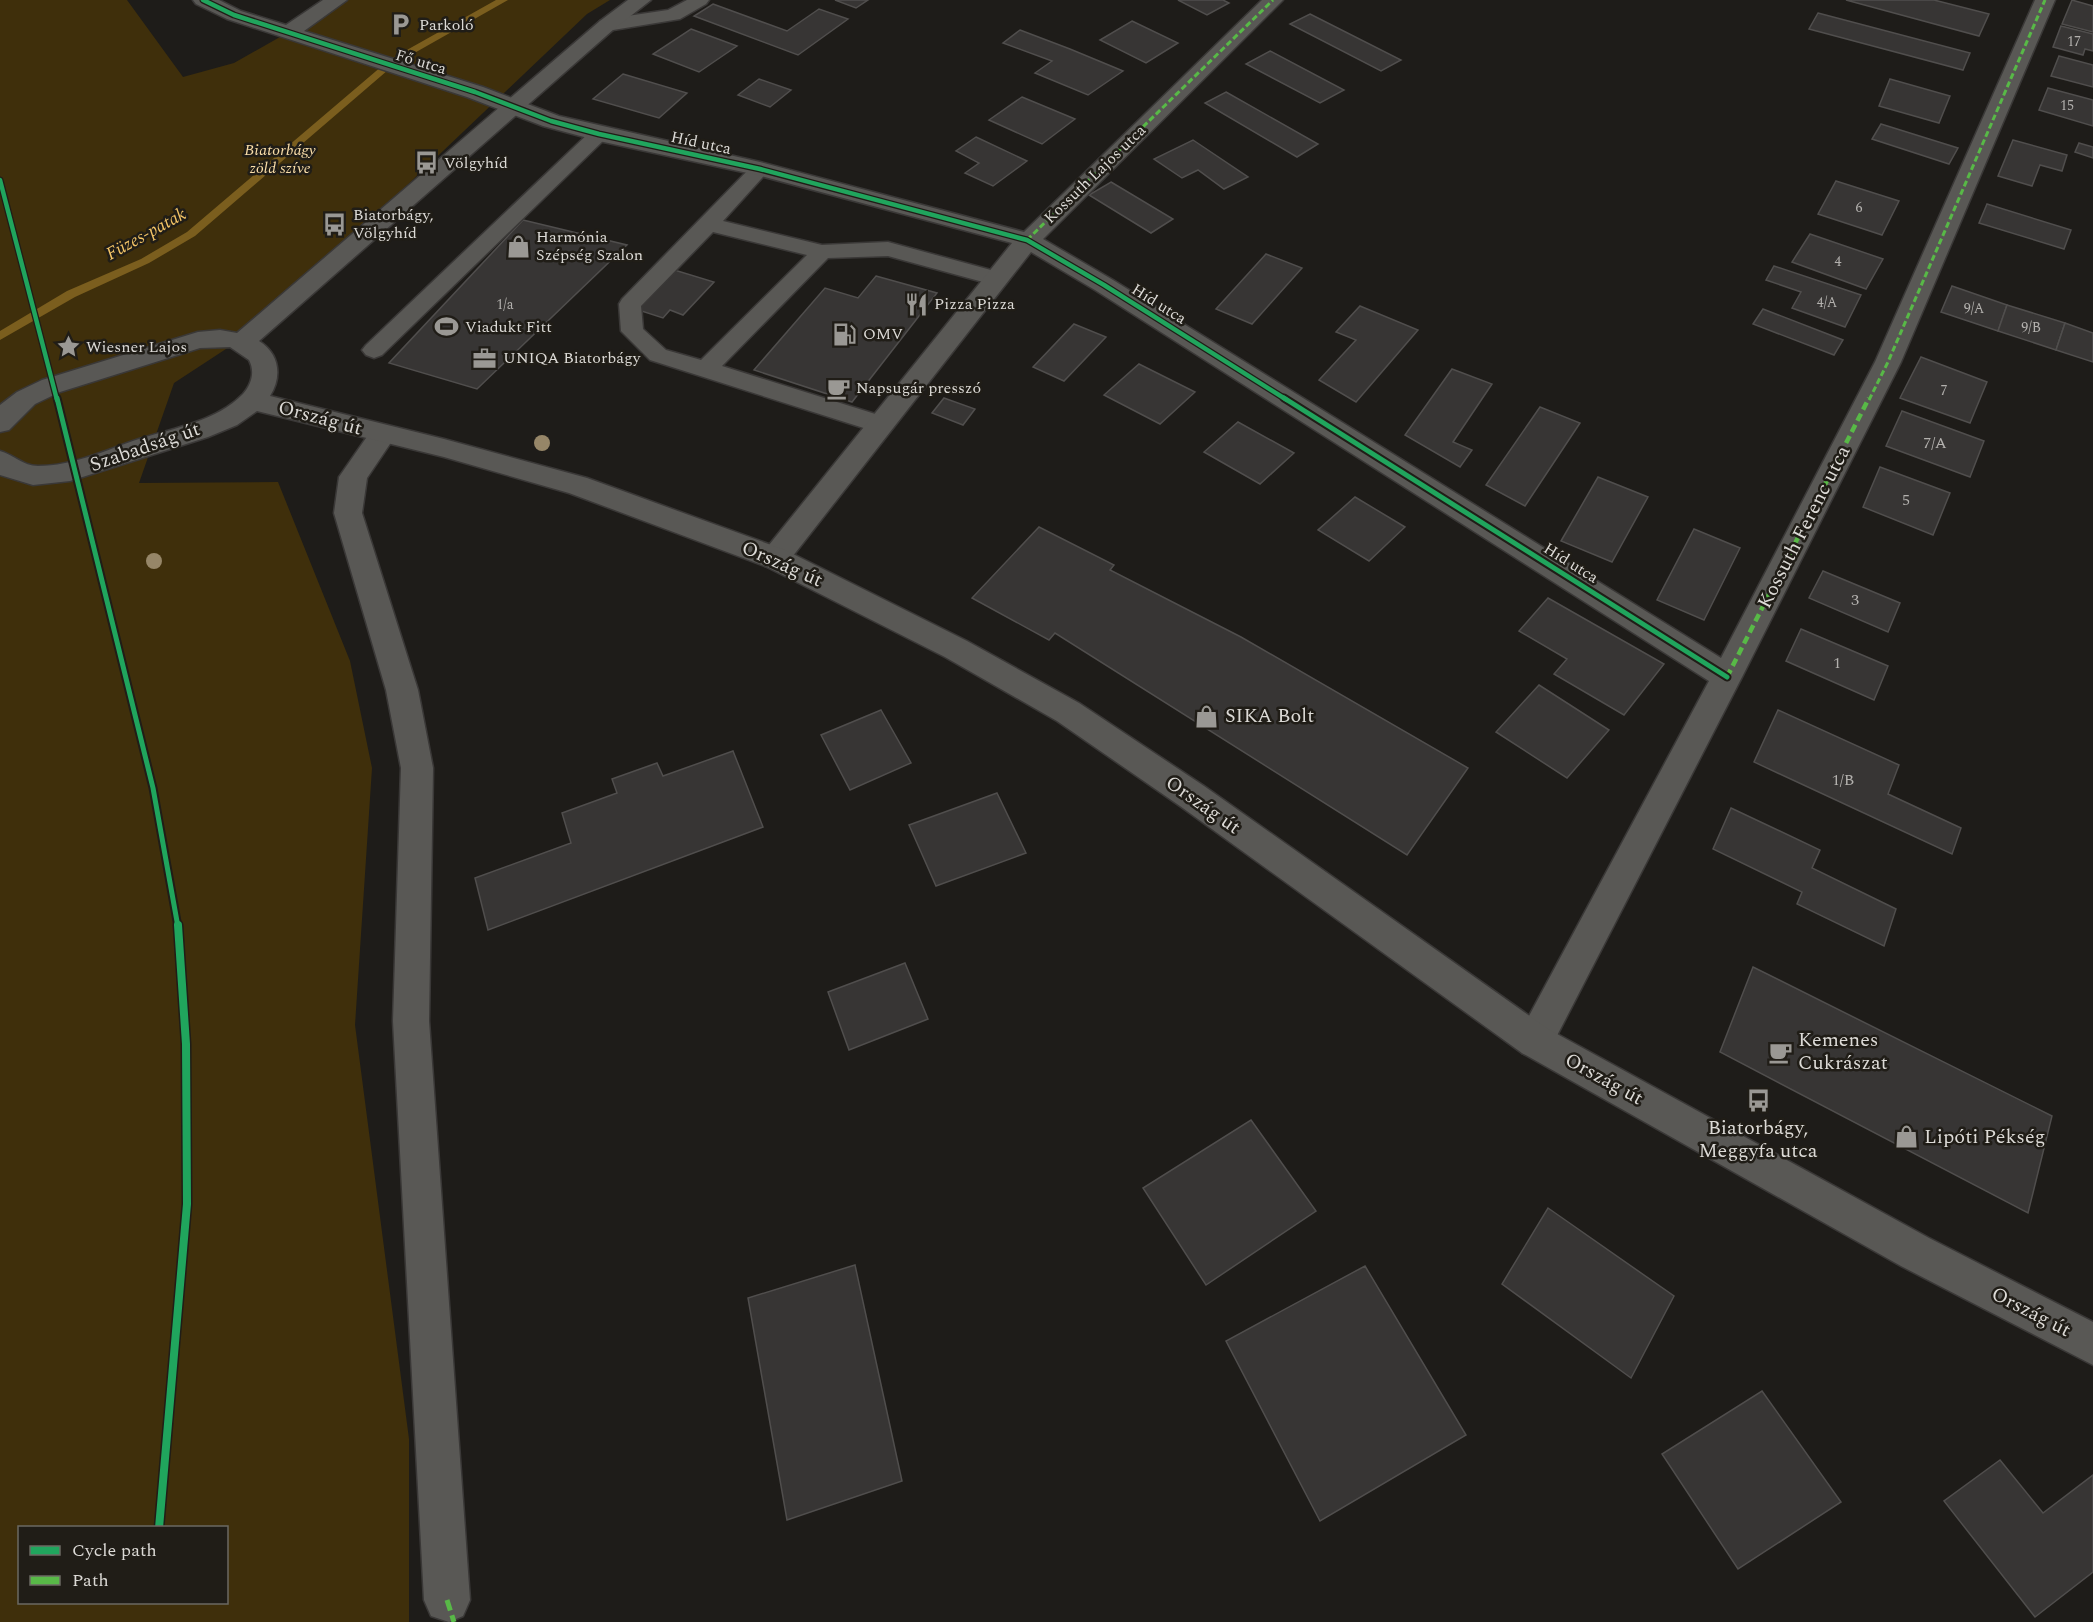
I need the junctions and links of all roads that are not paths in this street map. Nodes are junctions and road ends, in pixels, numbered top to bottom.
1 (203, 0) edge
2 (337, 0) edge
3 (641, 0) edge
4 (700, 0) edge
5 (1273, 0) edge
6 (2045, 0) edge
7 (607, 25) junction
8 (287, 33) junction
9 (512, 107) junction
10 (599, 134) junction
11 (760, 169) junction
12 (708, 224) junction
13 (1027, 240) junction
14 (822, 252) junction
15 (994, 278) junction
16 (242, 342) junction
17 (374, 350) dead end
18 (705, 369) junction
19 (252, 401) junction
20 (4, 414) edge
21 (879, 424) junction
22 (383, 435) junction
23 (3, 468) edge
24 (775, 558) junction
25 (1727, 677) junction
26 (1535, 1041) junction
27 (2093, 1344) edge
28 (447, 1600) dead end

1 - 8 street, Fő utca
2 - 8 street
3 - 7 street
4 - 7 lane
5 - 13 street, Kossuth Lajos utca
6 - 25 street, Kossuth Ferenc utca
7 - 9 street
8 - 9 street, Fő utca
9 - 10 street, Híd utca
9 - 16 street
10 - 11 street, Híd utca
10 - 17 lane
11 - 12 lane
11 - 13 street, Híd utca
12 - 14 lane
12 - 18 lane
13 - 15 street, Kossuth Lajos utca
13 - 25 street, Híd utca
14 - 15 lane
14 - 18 lane
15 - 21 street, Kossuth Lajos utca
16 - 19 street
16 - 20 street
18 - 21 lane
19 - 22 street, Ország út
19 - 23 street, Szabadság út
21 - 24 street, Kossuth Lajos utca
22 - 24 street, Ország út
22 - 28 street
24 - 26 street, Ország út
25 - 26 street, Kossuth Ferenc utca
26 - 27 street, Ország út

